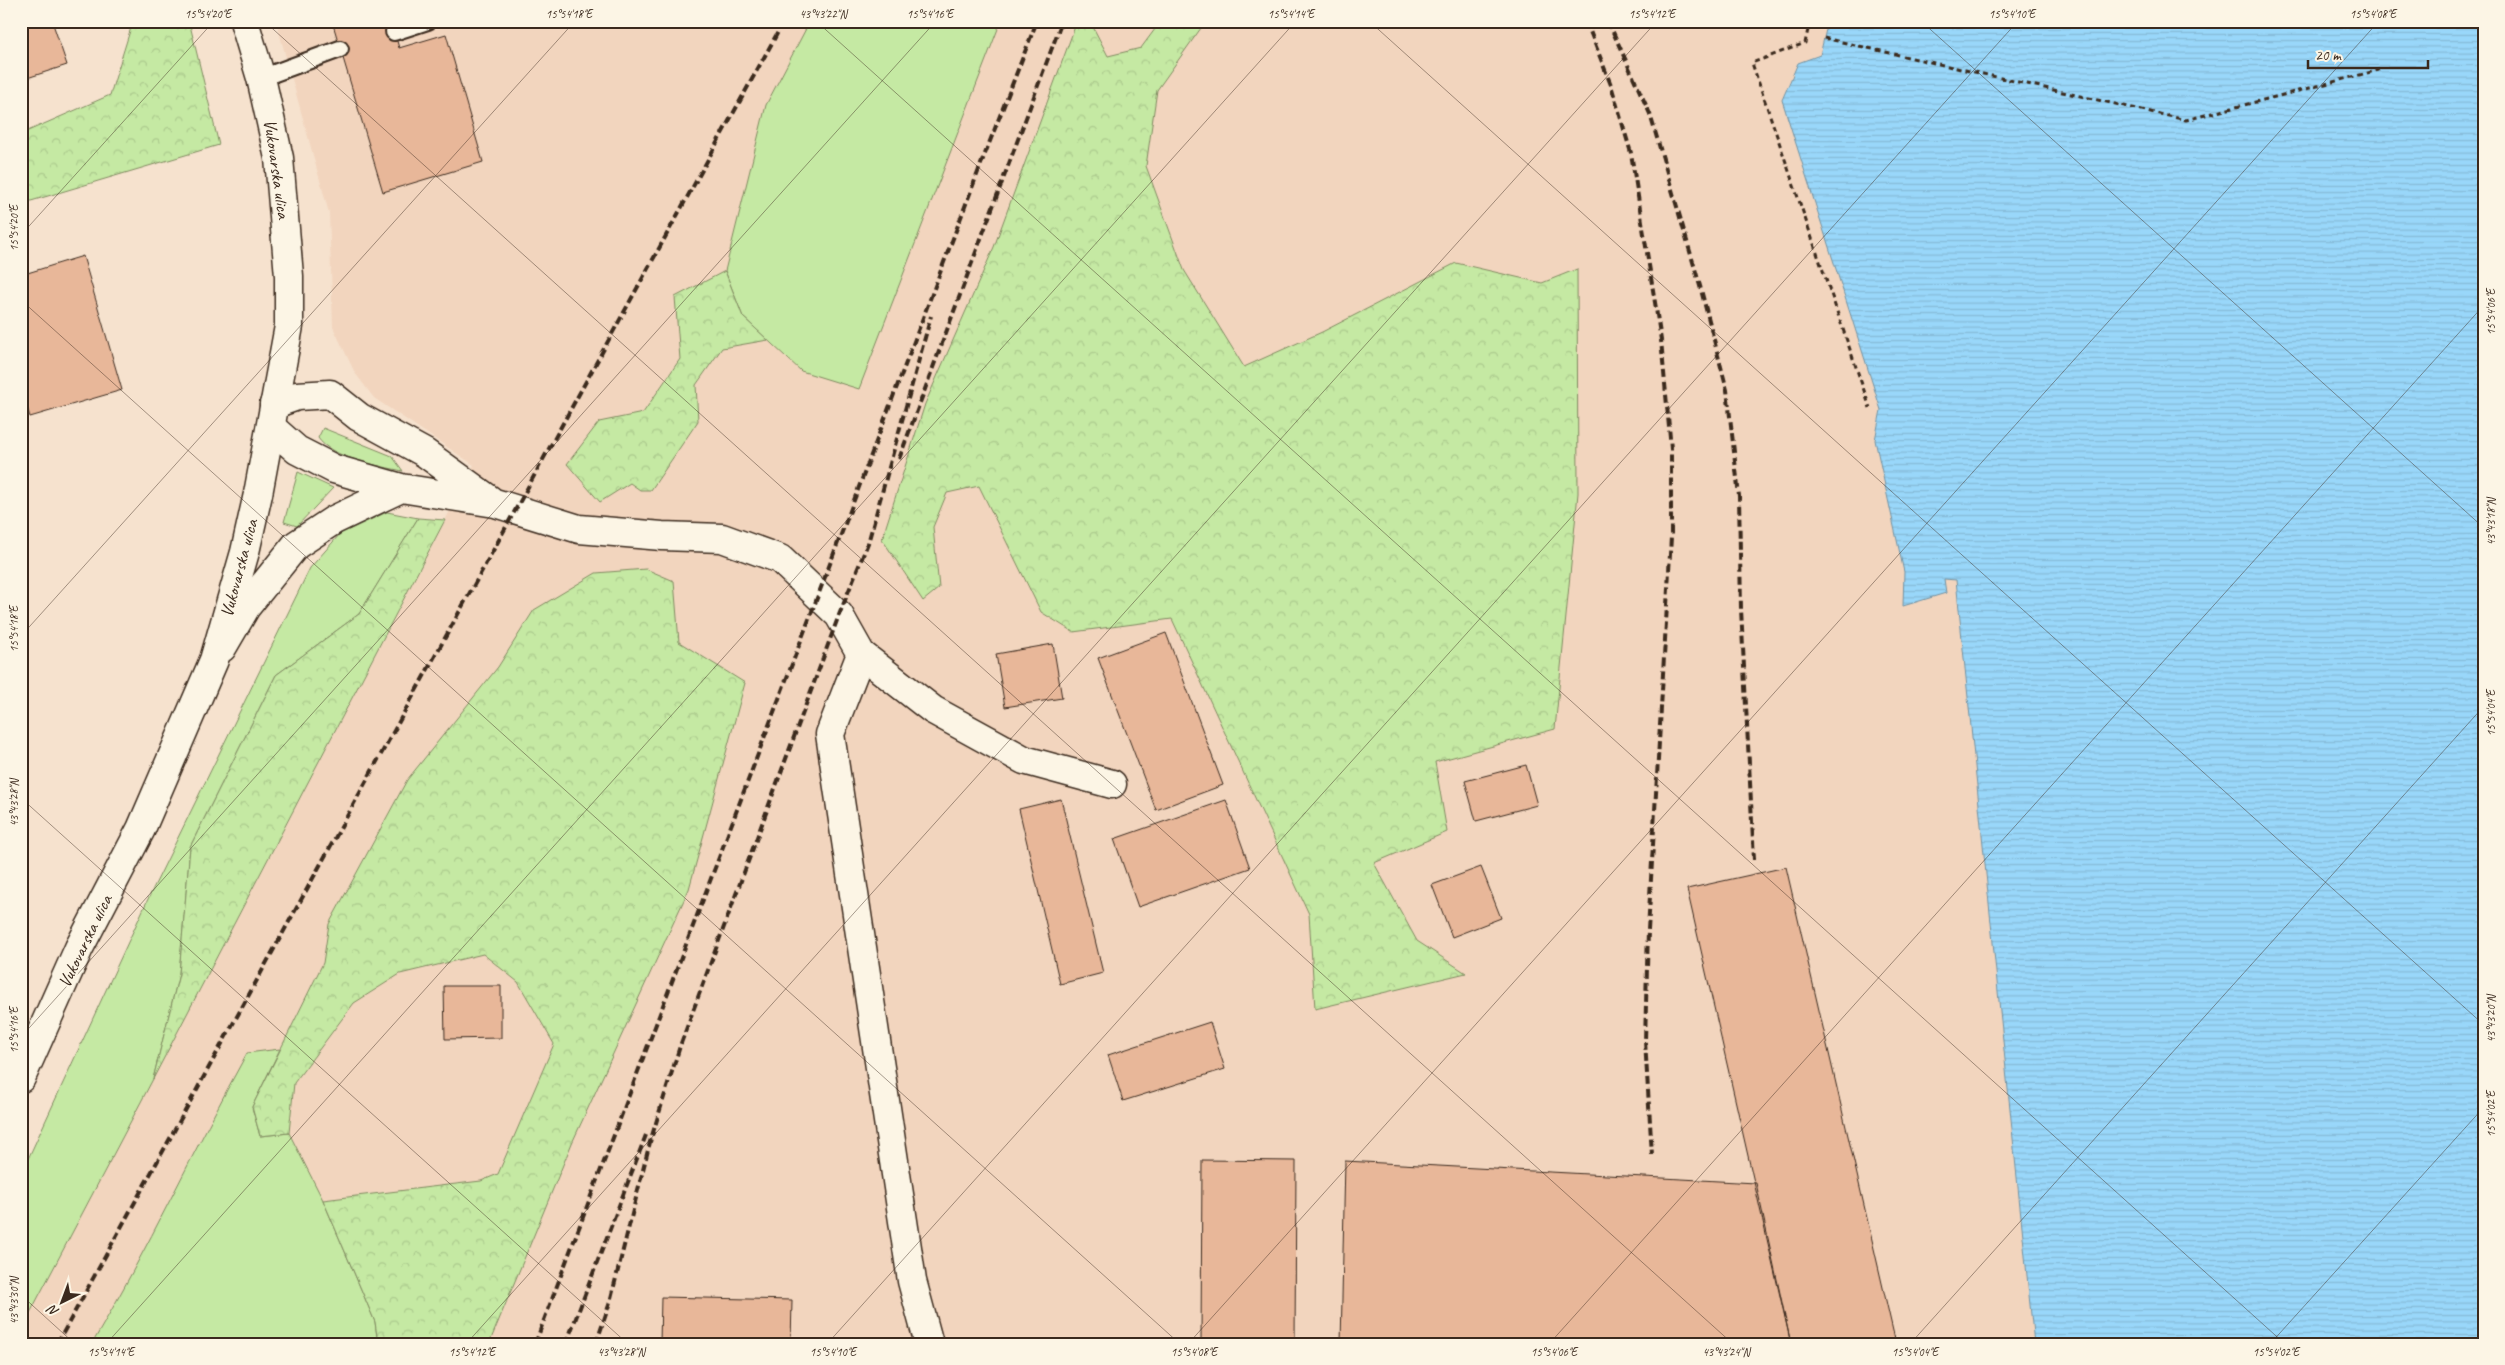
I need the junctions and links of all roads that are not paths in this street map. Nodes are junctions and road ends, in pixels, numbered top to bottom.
1 (244, 21) edge
2 (428, 21) edge
3 (394, 32) dead end
4 (340, 49) dead end
5 (261, 78) junction
6 (272, 416) junction
7 (401, 488) junction
8 (495, 503) junction
9 (861, 654) junction
10 (214, 660) junction
11 (1112, 784) dead end
12 (21, 1078) edge
13 (929, 1344) edge

1 - 5 street, Vukovarska ulica
2 - 3 lane
4 - 5 lane
5 - 6 street, Vukovarska ulica
6 - 7 street
6 - 8 street
6 - 10 street, Vukovarska ulica
7 - 8 street
7 - 10 street
8 - 9 street
9 - 11 street
9 - 13 street
10 - 12 street, Vukovarska ulica

